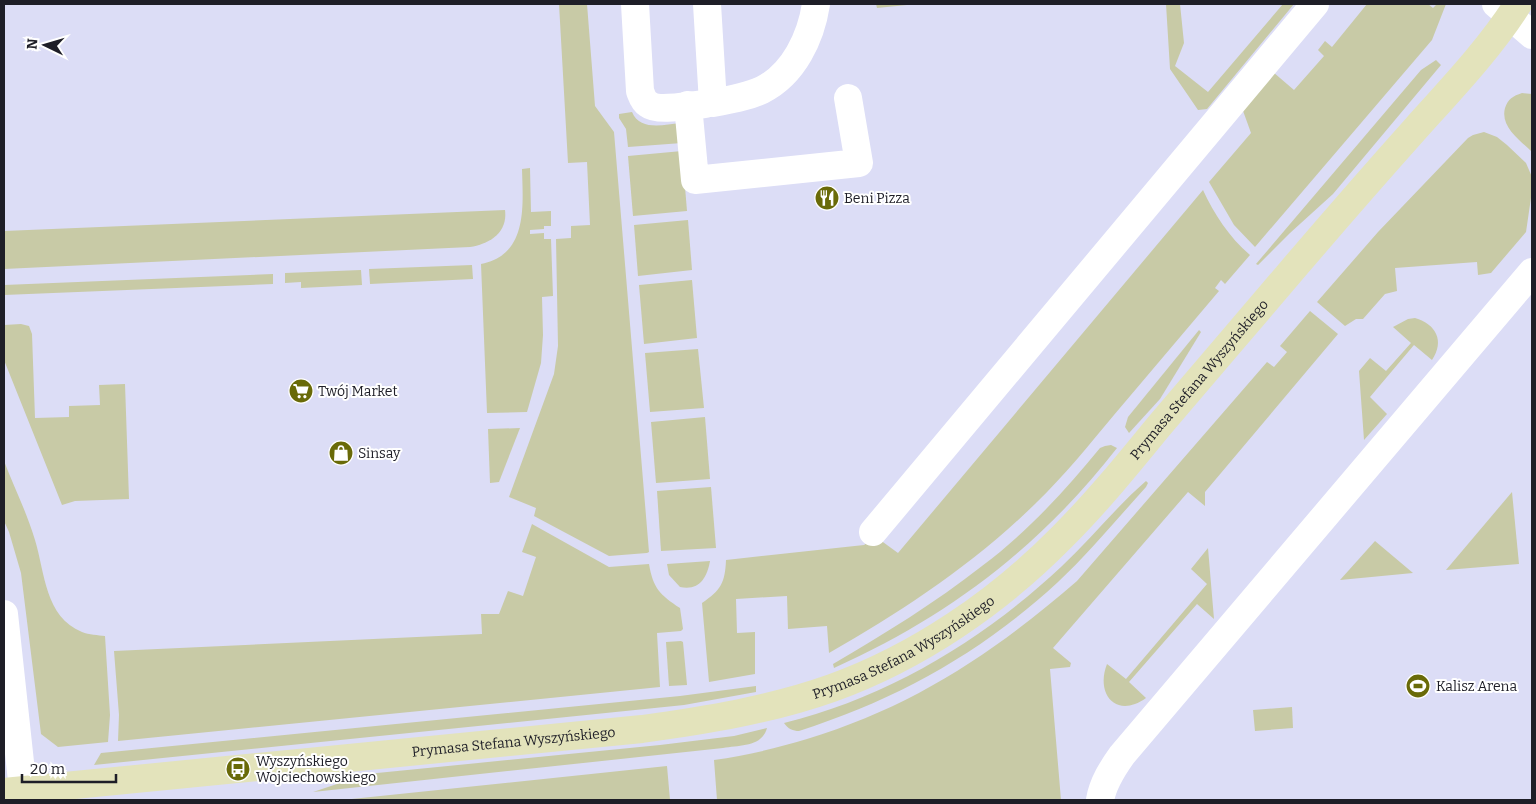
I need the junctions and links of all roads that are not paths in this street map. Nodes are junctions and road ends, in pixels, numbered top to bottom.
1 (635, 4) edge
2 (707, 4) edge
3 (816, 4) edge
4 (1315, 4) edge
5 (1508, 8) edge
6 (1532, 35) edge
7 (848, 98) dead end
8 (701, 104) junction
9 (1532, 272) edge
10 (872, 532) dead end
11 (4, 614) edge
12 (17, 794) edge
13 (1100, 800) edge

1 - 8 street
2 - 8 street
3 - 8 street
4 - 10 street
5 - 6 street
5 - 12 street, Prymasa Stefana Wyszyńskiego
7 - 8 street
9 - 13 street
11 - 12 street

